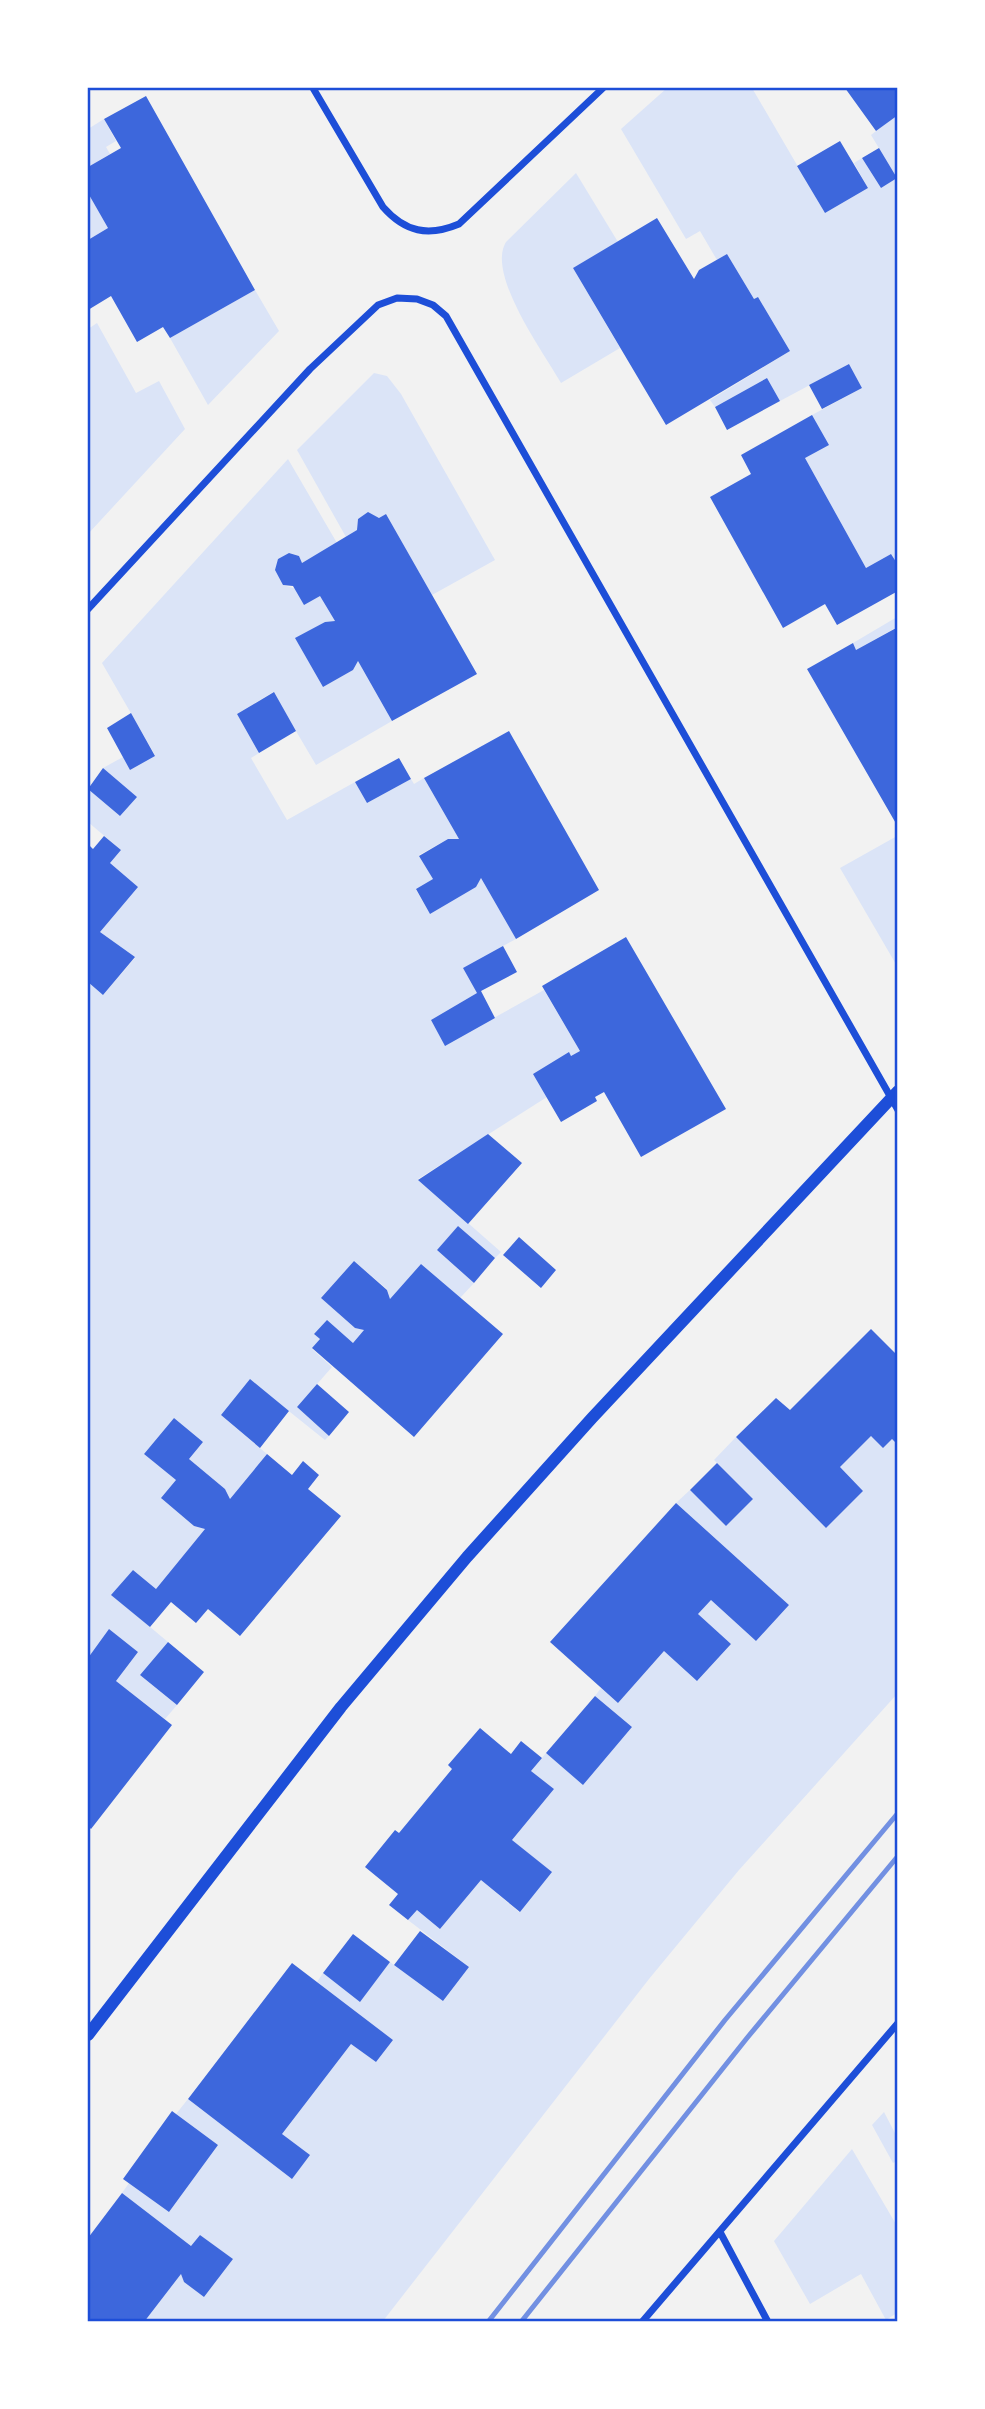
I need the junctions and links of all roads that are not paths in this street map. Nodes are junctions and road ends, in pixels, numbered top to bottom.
1 (313, 88) edge
2 (603, 88) edge
3 (88, 610) edge
4 (894, 1095) edge
5 (898, 1110) edge
6 (898, 2023) edge
7 (88, 2035) edge
8 (720, 2232) junction
9 (642, 2322) edge
10 (768, 2322) edge

1 - 2 street
3 - 4 street
4 - 5 street
4 - 7 street
6 - 8 street
8 - 9 street
8 - 10 street

